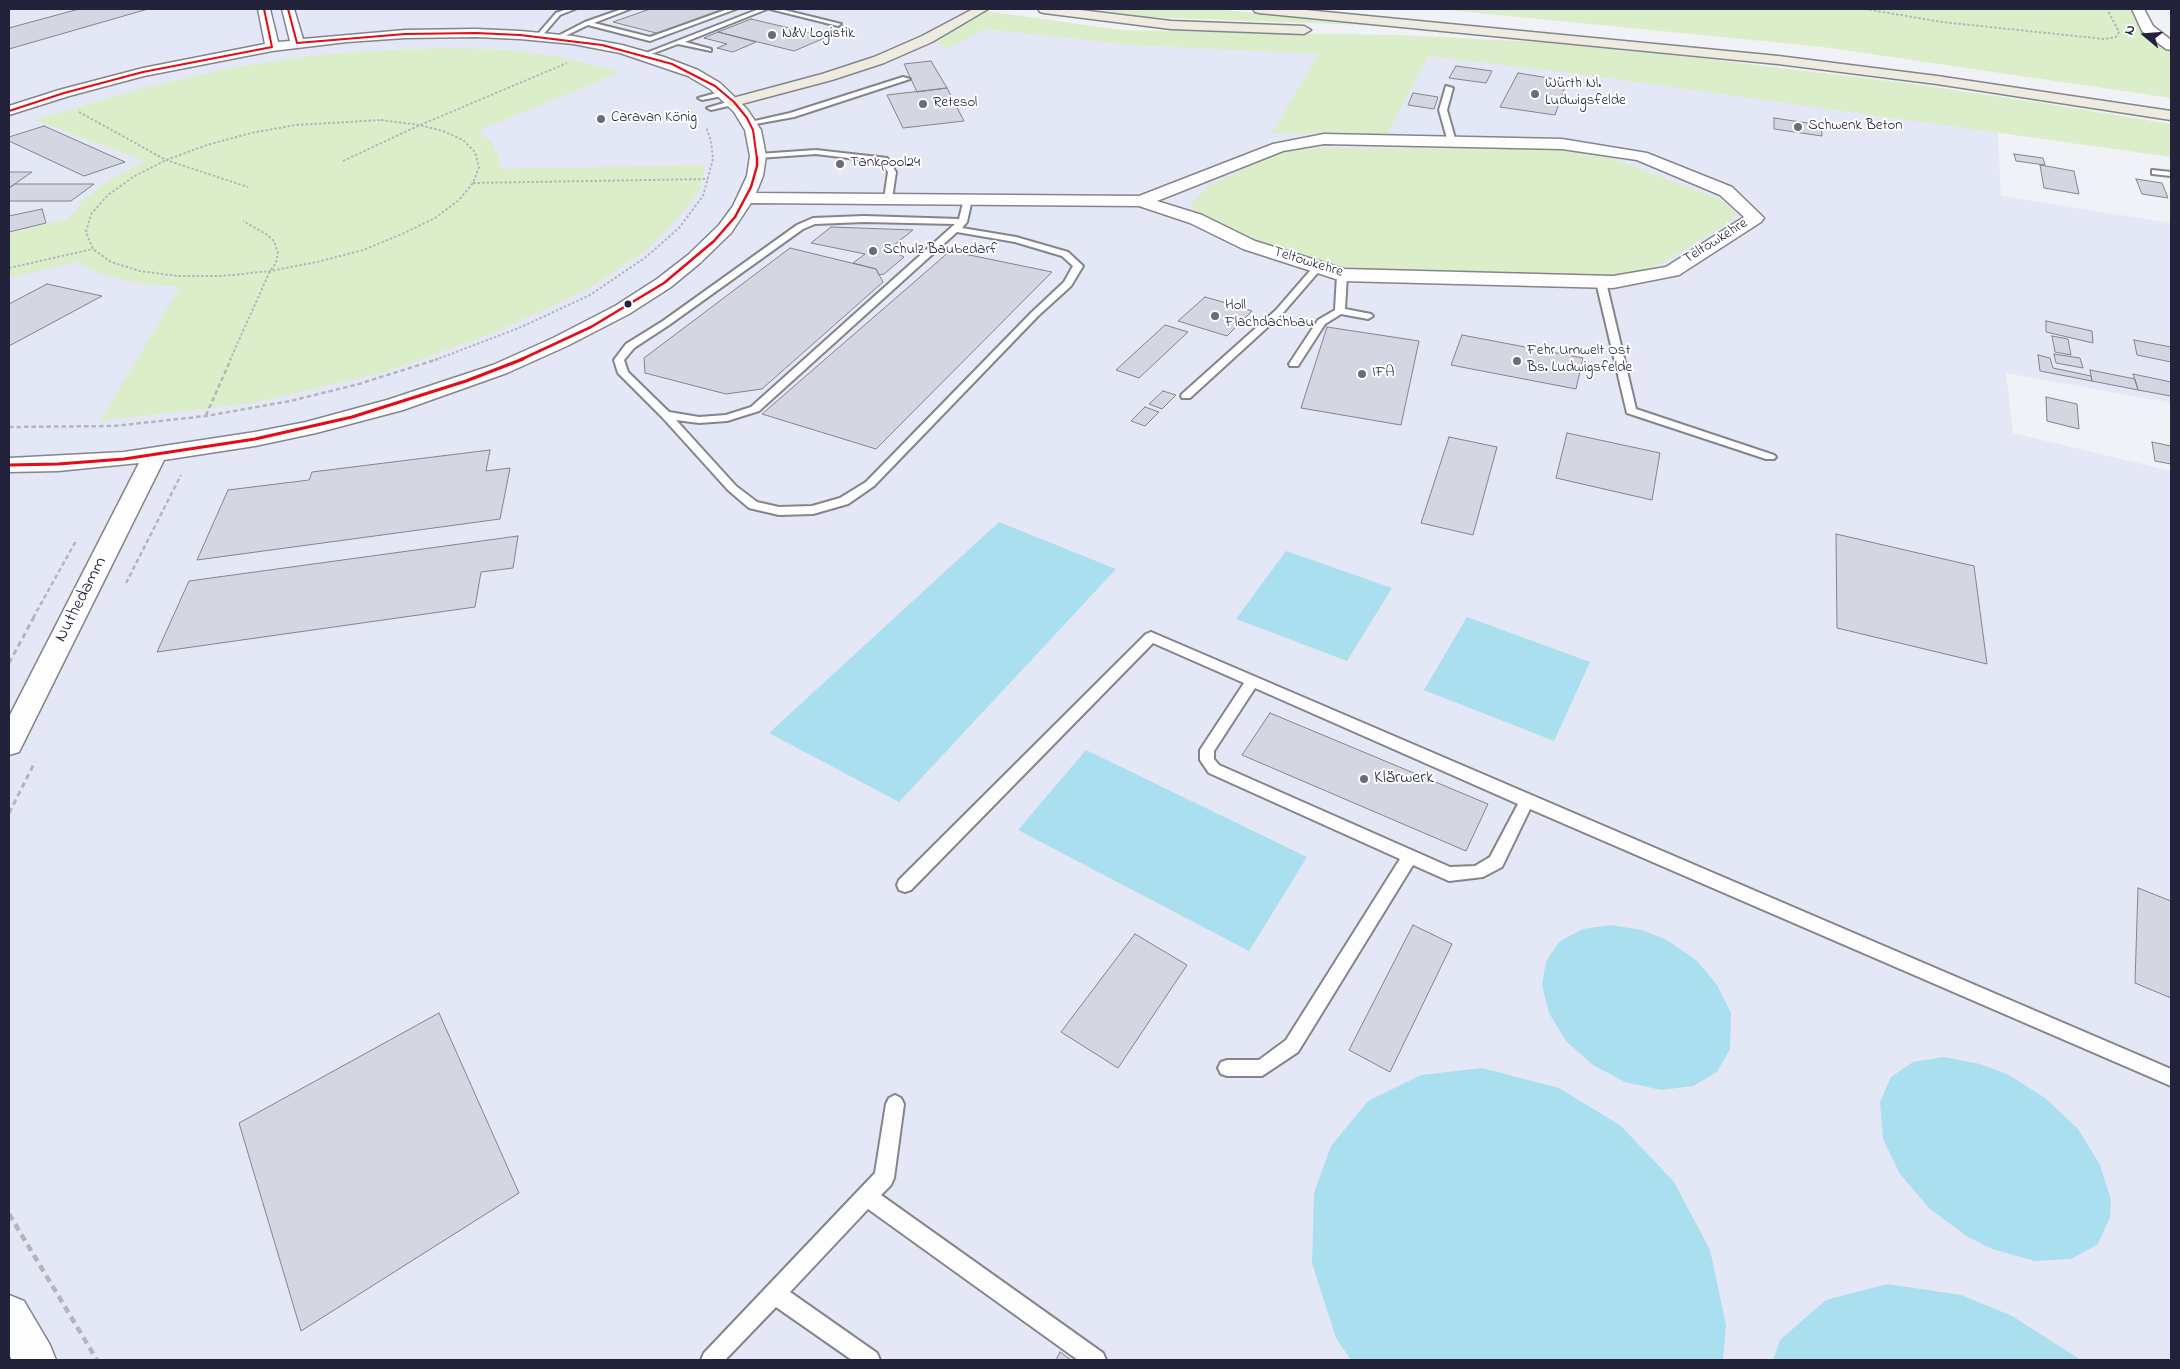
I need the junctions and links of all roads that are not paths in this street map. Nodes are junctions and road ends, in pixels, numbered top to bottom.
1 (264, 9) edge
2 (288, 9) edge
3 (572, 9) edge
4 (627, 9) edge
5 (733, 9) edge
6 (764, 9) edge
7 (773, 9) edge
8 (974, 9) edge
9 (982, 9) edge
10 (1044, 9) edge
11 (1259, 9) edge
12 (1356, 9) edge
13 (2138, 9) edge
14 (950, 15) edge
15 (588, 23) junction
16 (838, 24) dead end
17 (1320, 30) dead end
18 (1348, 31) dead end
19 (539, 36) junction
20 (557, 38) junction
21 (678, 42) junction
22 (297, 44) junction
23 (2171, 46) edge
24 (272, 47) junction
25 (709, 50) dead end
26 (1716, 53) junction
27 (644, 55) junction
28 (906, 79) dead end
29 (1449, 88) dead end
30 (702, 98) dead end
31 (723, 101) junction
32 (2171, 106) edge
33 (9, 111) edge
34 (2171, 116) edge
35 (750, 123) junction
36 (1452, 142) junction
37 (758, 156) junction
38 (2155, 172) dead end
39 (2171, 174) edge
40 (746, 198) junction
41 (888, 199) junction
42 (968, 200) junction
43 (1141, 201) junction
44 (963, 222) junction
45 (954, 229) junction
46 (1318, 268) junction
47 (1342, 275) junction
48 (1601, 282) junction
49 (1340, 311) junction
50 (1368, 316) dead end
51 (1294, 364) dead end
52 (1186, 396) dead end
53 (666, 415) junction
54 (155, 455) junction
55 (1770, 457) dead end
56 (9, 465) edge
57 (1252, 682) junction
58 (9, 744) edge
59 (1527, 802) junction
60 (1410, 857) junction
61 (906, 886) dead end
62 (1227, 1068) dead end
63 (2171, 1078) edge
64 (895, 1104) dead end
65 (867, 1197) junction
66 (775, 1294) junction
67 (9, 1316) edge
68 (35, 1360) edge
69 (711, 1360) edge
70 (870, 1360) edge
71 (1096, 1360) edge

1 - 24 street
2 - 22 street
3 - 19 lane
4 - 15 lane
5 - 15 lane
6 - 21 lane
7 - 16 lane
8 - 14 highway
9 - 14 highway
10 - 17 highway
11 - 26 highway
12 - 32 highway
13 - 23 street
14 - 31 highway
14 - 31 highway
15 - 20 lane
18 - 26 highway
19 - 20 street
19 - 22 street
20 - 27 street
21 - 25 lane
21 - 27 lane
22 - 24 street
24 - 33 street
26 - 34 highway
27 - 31 street
28 - 35 lane
29 - 36 lane
30 - 31 lane
31 - 35 street
35 - 37 street
36 - 43 street, Teltowkehre
36 - 48 street, Teltowkehre
37 - 40 street
37 - 41 lane
38 - 39 lane
40 - 41 street, Teltowkehre
40 - 54 street
41 - 42 street, Teltowkehre
42 - 43 street, Teltowkehre
42 - 44 lane
43 - 46 street, Teltowkehre
44 - 45 lane
44 - 53 lane
45 - 53 lane
45 - 53 lane
46 - 47 street, Teltowkehre
46 - 52 lane
47 - 48 street, Teltowkehre
47 - 49 lane
48 - 55 lane
49 - 50 lane
49 - 51 lane
54 - 56 street
54 - 58 street, Nuthedamm
57 - 59 lane
57 - 60 lane
57 - 61 lane
59 - 60 lane
59 - 63 lane
60 - 62 lane
64 - 65 lane
65 - 66 lane
65 - 71 lane
66 - 69 lane
66 - 70 lane
67 - 68 street

